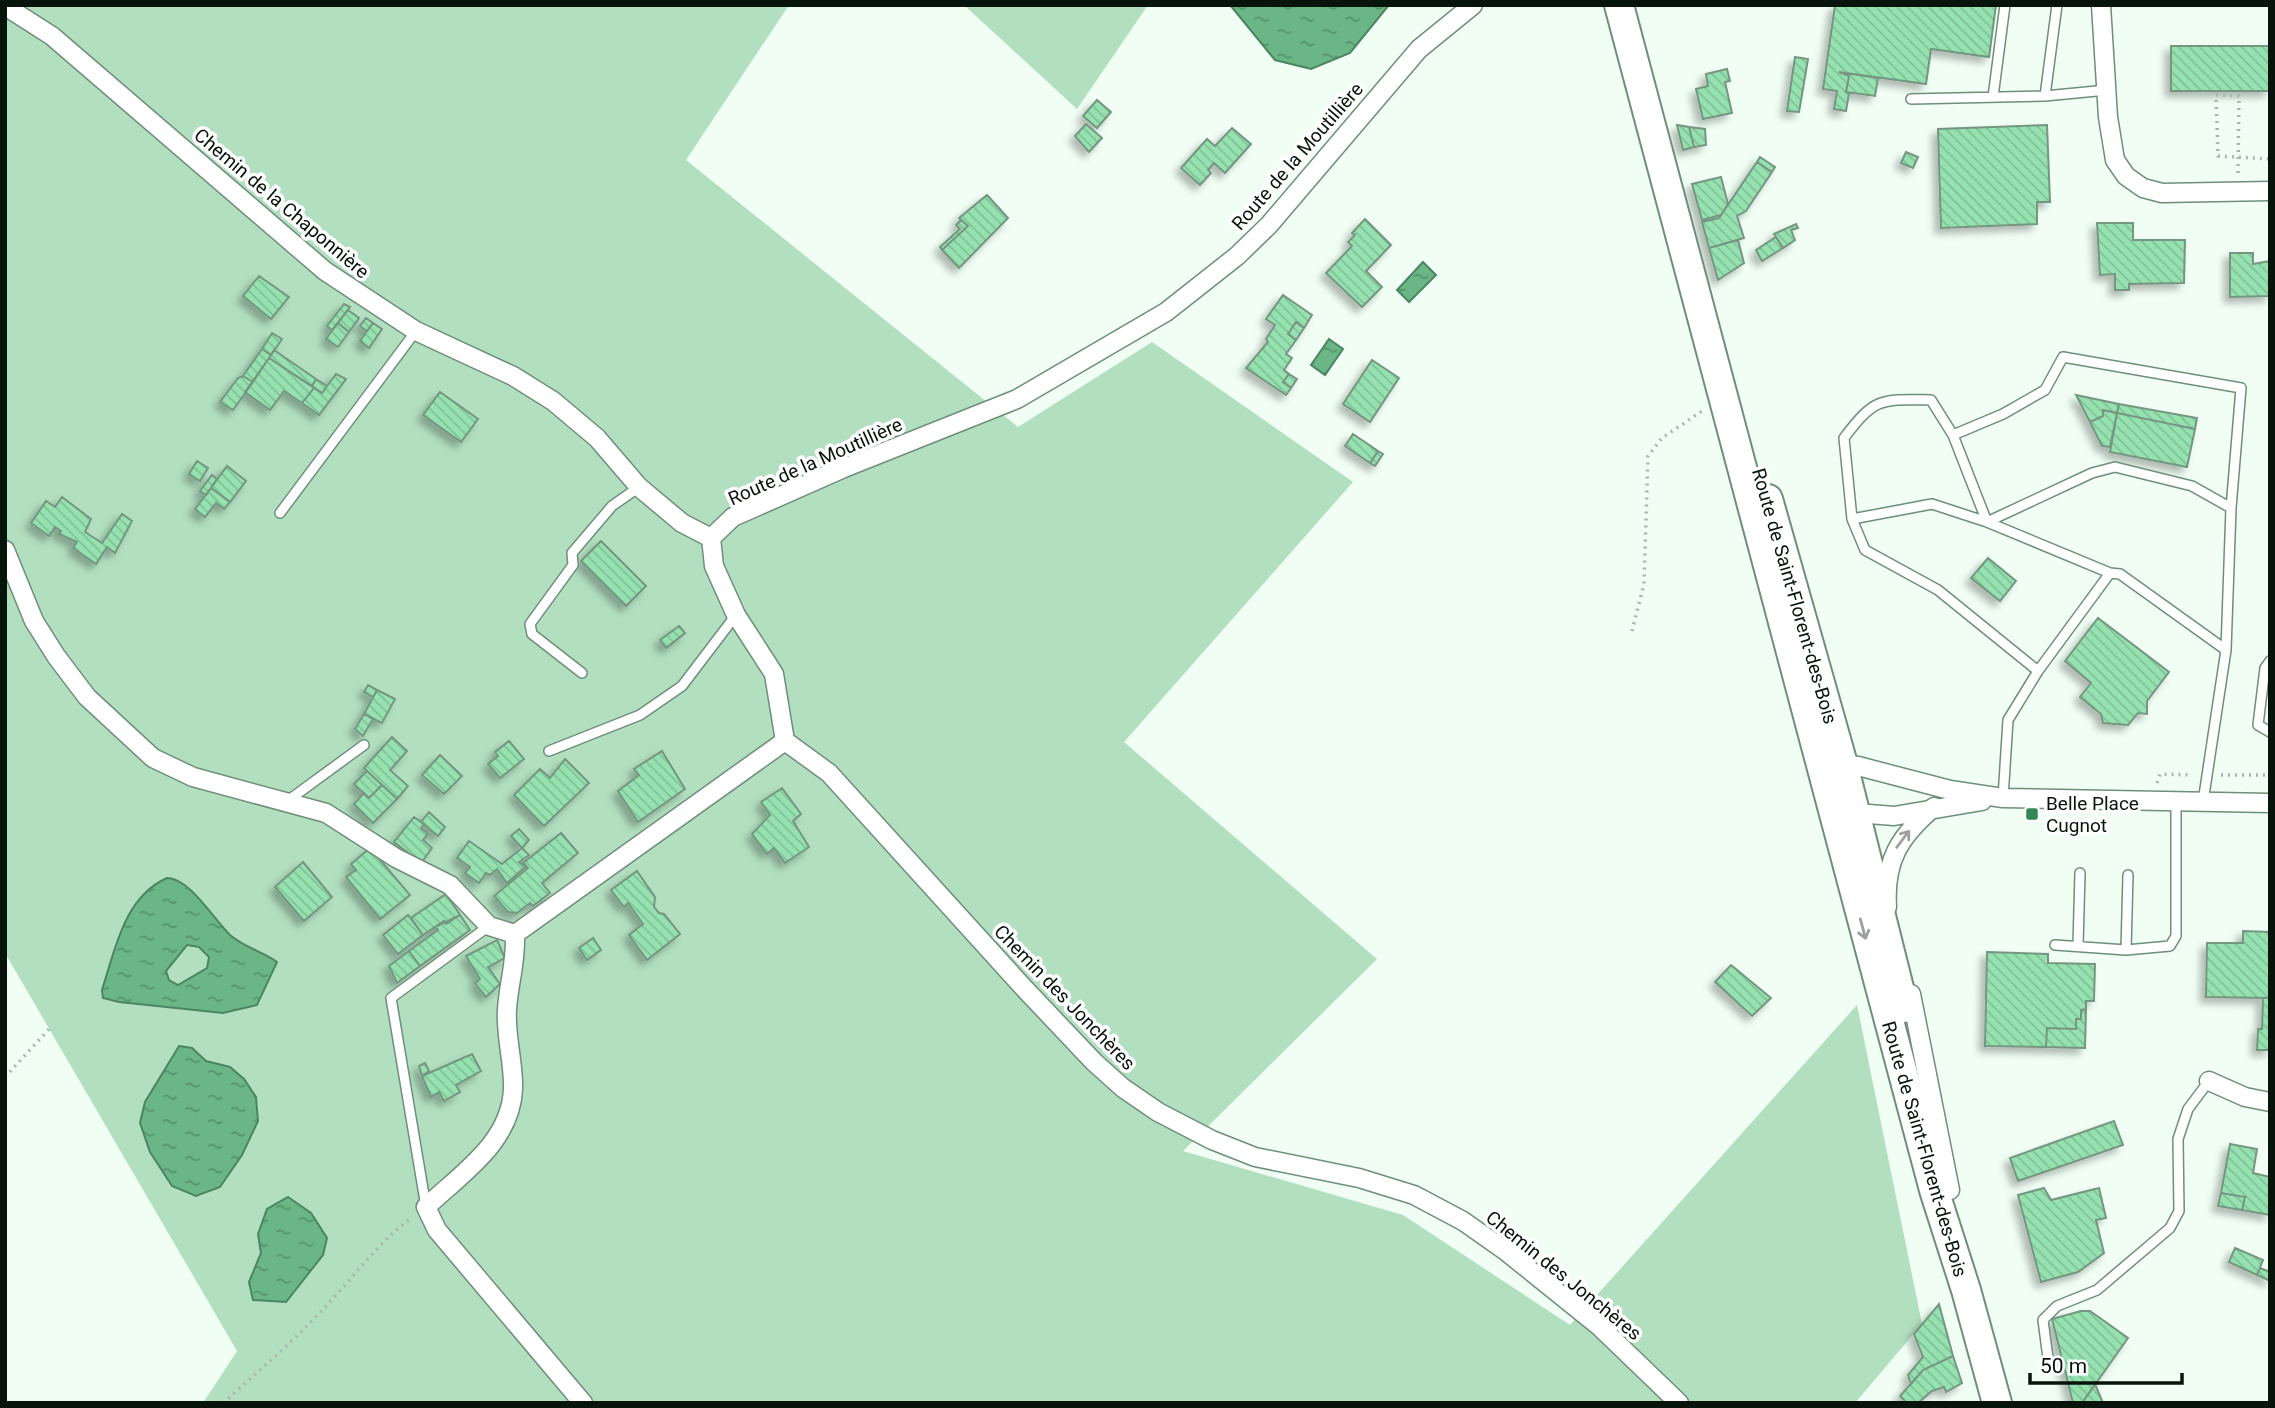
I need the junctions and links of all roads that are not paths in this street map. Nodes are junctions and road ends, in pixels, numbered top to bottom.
1 (1473, 5) edge
2 (1619, 5) edge
3 (2005, 5) edge
4 (2057, 5) edge
5 (2101, 5) edge
6 (5, 6) edge
7 (2106, 90) junction
8 (2045, 96) junction
9 (1993, 97) junction
10 (1912, 99) dead end
11 (2270, 191) edge
12 (1688, 257) junction
13 (416, 331) junction
14 (1953, 435) junction
15 (639, 486) junction
16 (2231, 508) junction
17 (280, 513) dead end
18 (1852, 519) junction
19 (1987, 522) junction
20 (711, 538) junction
21 (5, 551) edge
22 (2110, 573) junction
23 (1770, 580) junction
24 (736, 615) junction
25 (2226, 650) junction
26 (2270, 662) edge
27 (2038, 671) junction
28 (582, 673) dead end
29 (2270, 732) edge
30 (785, 741) junction
31 (364, 746) dead end
32 (549, 751) dead end
33 (1840, 777) junction
34 (2003, 798) junction
35 (286, 802) junction
36 (2203, 802) junction
37 (2176, 803) junction
38 (2270, 803) edge
39 (1934, 807) junction
40 (1856, 813) junction
41 (1846, 863) junction
42 (2080, 873) dead end
43 (2128, 875) dead end
44 (489, 926) junction
45 (515, 934) junction
46 (2055, 944) dead end
47 (2078, 945) junction
48 (2126, 950) junction
49 (2209, 1081) joint
50 (2270, 1102) edge
51 (1950, 1190) junction
52 (426, 1207) junction
53 (1966, 1290) junction
54 (2049, 1366) dead end
55 (583, 1403) edge
56 (1679, 1403) edge
57 (1997, 1403) edge

1 - 20 street, Route de la Moutillière
2 - 12 main road, Route de Saint-Florent-des-Bois
3 - 9 lane
4 - 8 lane
5 - 7 street
6 - 13 street, Chemin de la Chaponnière
7 - 8 lane
7 - 11 street
8 - 9 lane
9 - 10 lane
12 - 23 main road, Route de Saint-Florent-des-Bois
12 - 33 main road, Route de Saint-Florent-des-Bois
13 - 15 street, Chemin de la Chaponnière
13 - 17 lane
14 - 16 lane
14 - 18 lane
14 - 19 lane
15 - 20 street, Chemin de la Chaponnière
15 - 28 lane
16 - 19 lane
16 - 25 lane
18 - 19 lane
18 - 27 lane
19 - 22 lane
20 - 24 street
21 - 35 street
22 - 25 lane
22 - 27 lane
23 - 33 street
23 - 41 main road, Route de Saint-Florent-des-Bois
24 - 30 street
24 - 32 lane
25 - 36 lane
26 - 29 lane
27 - 34 lane
30 - 45 street
30 - 56 street, Chemin des Jonchères
31 - 35 lane
33 - 34 street
33 - 40 main road, Route de Saint-Florent-des-Bois
33 - 41 street
34 - 37 street
34 - 39 street
35 - 44 street
36 - 37 street
36 - 38 street
37 - 48 lane
39 - 40 street
51 -> 39 street
40 - 51 main road, Route de Saint-Florent-des-Bois
41 -> 53 main road, Route de Saint-Florent-des-Bois
42 - 47 lane
43 - 48 lane
44 - 45 street
44 - 52 lane
45 - 52 street
46 - 47 lane
47 - 48 lane
49 - 50 street
49 - 54 lane
51 - 53 main road, Route de Saint-Florent-des-Bois
52 - 55 street
53 - 57 main road

